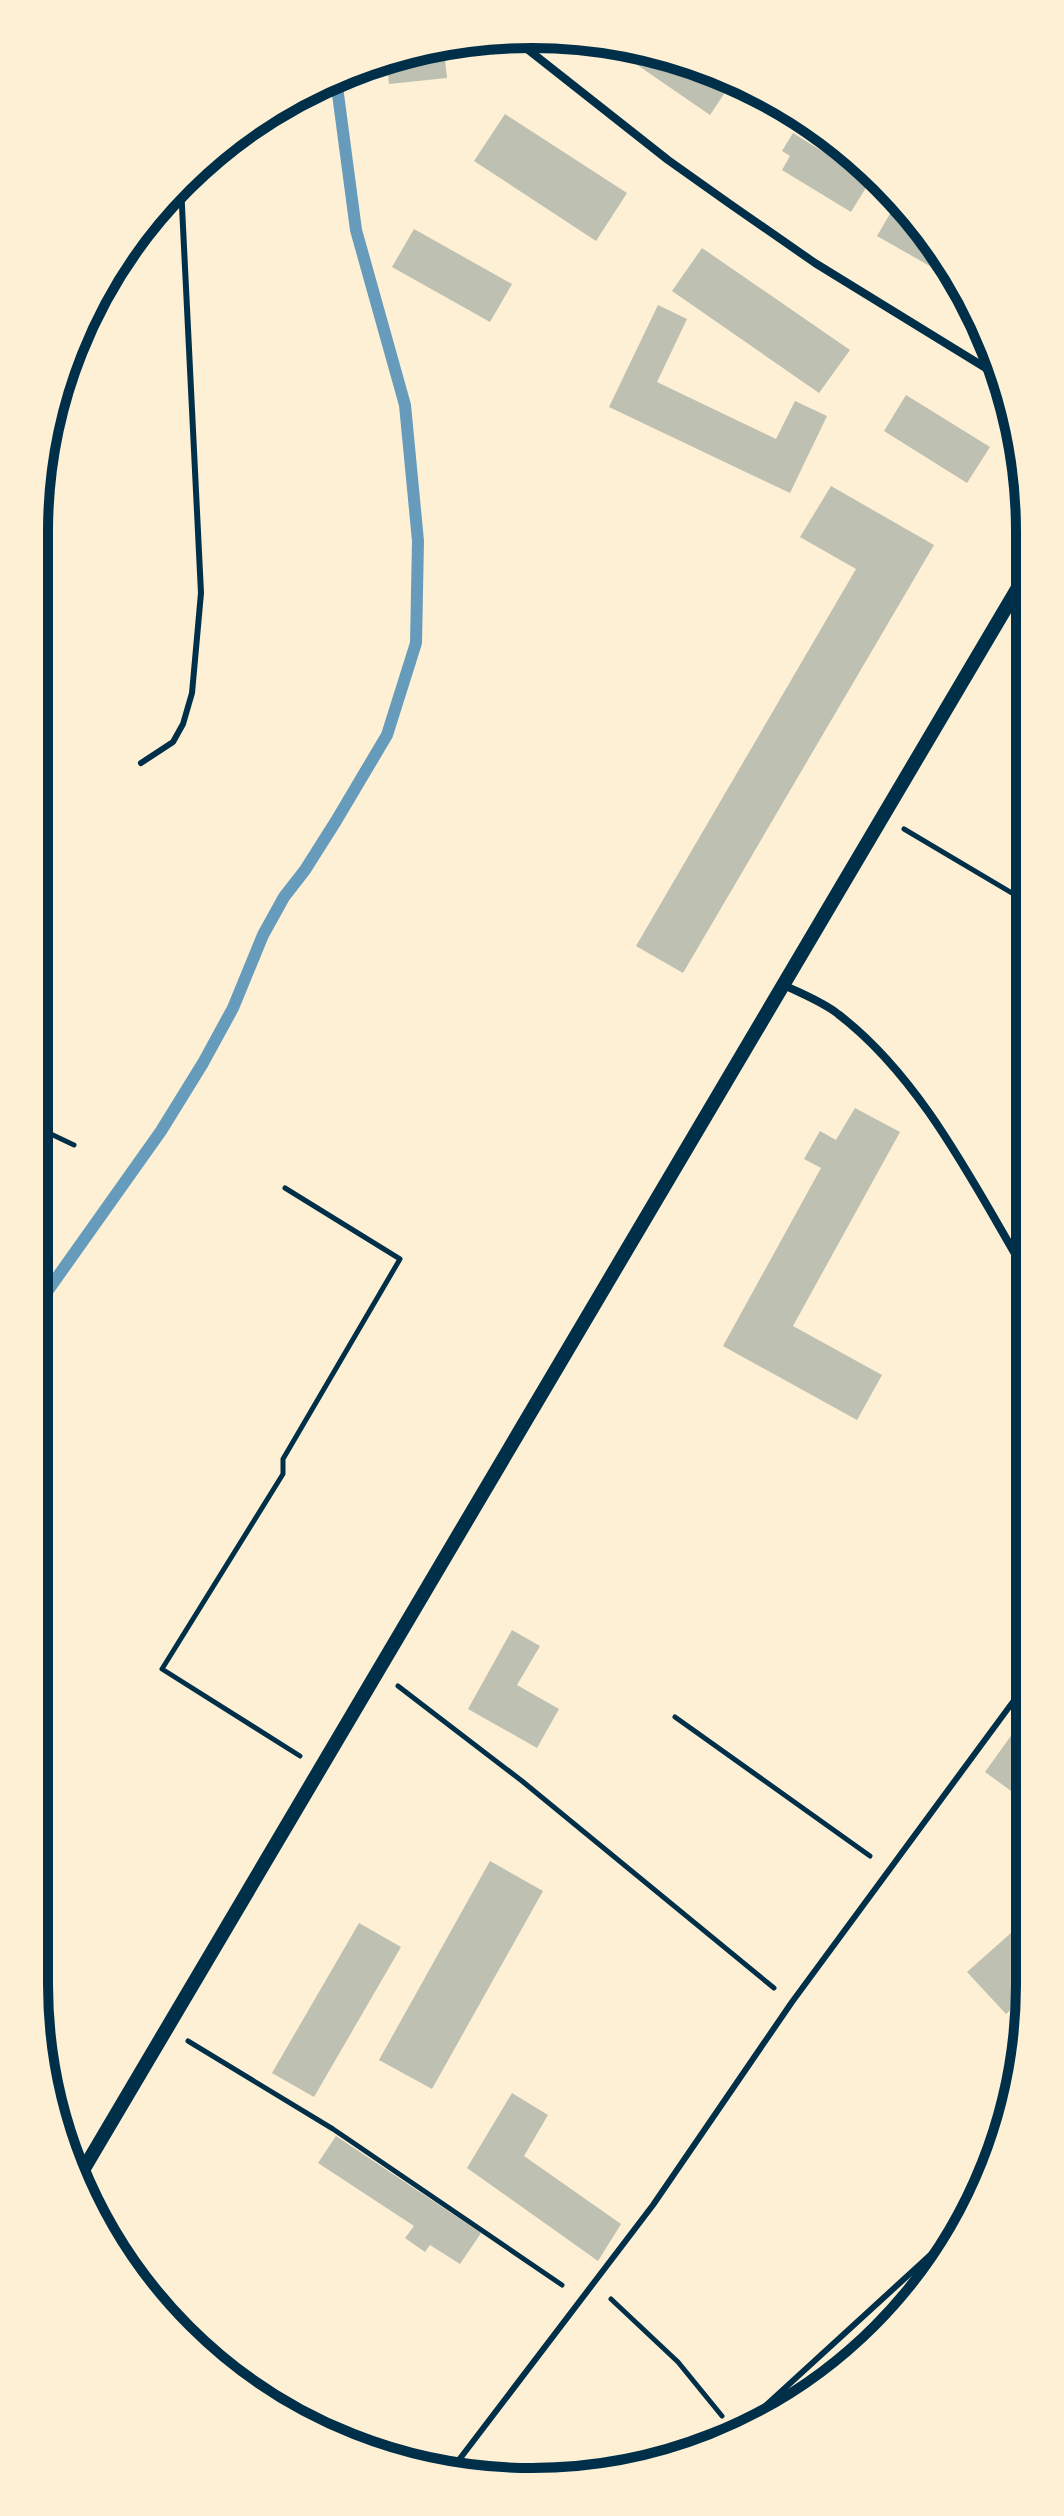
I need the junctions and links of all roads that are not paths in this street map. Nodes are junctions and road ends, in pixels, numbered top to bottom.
1 (526, 48) edge
2 (182, 199) edge
3 (987, 369) edge
4 (1016, 591) edge
5 (141, 763) dead end
6 (784, 985) junction
7 (1016, 1256) edge
8 (1016, 1698) edge
9 (85, 2168) edge
10 (936, 2250) edge
11 (761, 2410) edge
12 (457, 2462) edge

1 - 3 street
2 - 5 lane
4 - 6 street
6 - 7 street
6 - 9 street
8 - 12 lane
10 - 11 lane

